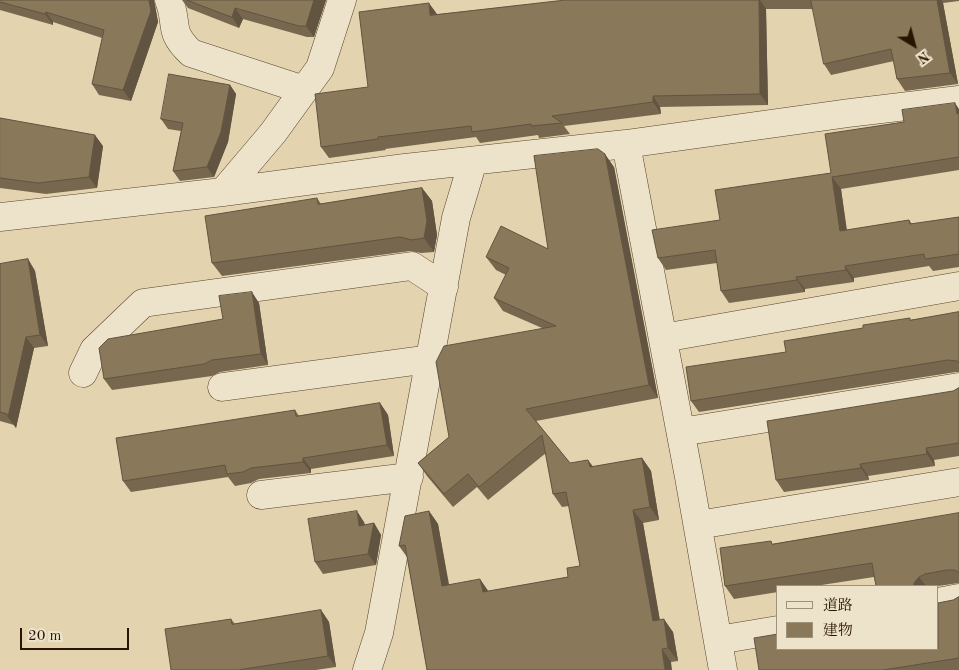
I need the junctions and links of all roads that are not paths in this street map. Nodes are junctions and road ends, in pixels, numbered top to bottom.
1 (169, 0) edge
2 (342, 0) edge
3 (304, 90) junction
4 (959, 100) edge
5 (626, 144) junction
6 (473, 160) junction
7 (223, 192) junction
8 (0, 218) edge
9 (444, 286) junction
10 (959, 286) edge
11 (663, 338) junction
12 (430, 358) junction
13 (83, 373) dead end
14 (222, 387) dead end
15 (959, 387) edge
16 (681, 432) junction
17 (409, 477) junction
18 (959, 482) edge
19 (261, 495) dead end
20 (698, 525) junction
21 (959, 598) edge
22 (939, 602) edge
23 (776, 630) edge
24 (718, 640) junction
25 (367, 670) edge
26 (723, 670) edge

1 - 3 street
2 - 3 street
3 - 7 street
4 - 5 street
5 - 6 street
5 - 11 street
6 - 7 street
6 - 9 street
7 - 8 street
9 - 12 street
9 - 13 street
10 - 11 street
11 - 16 street
12 - 14 street
12 - 17 street
15 - 16 street
16 - 20 street
17 - 19 street
17 - 25 street
18 - 20 street
20 - 24 street
21 - 22 street
23 - 24 street
24 - 26 street

